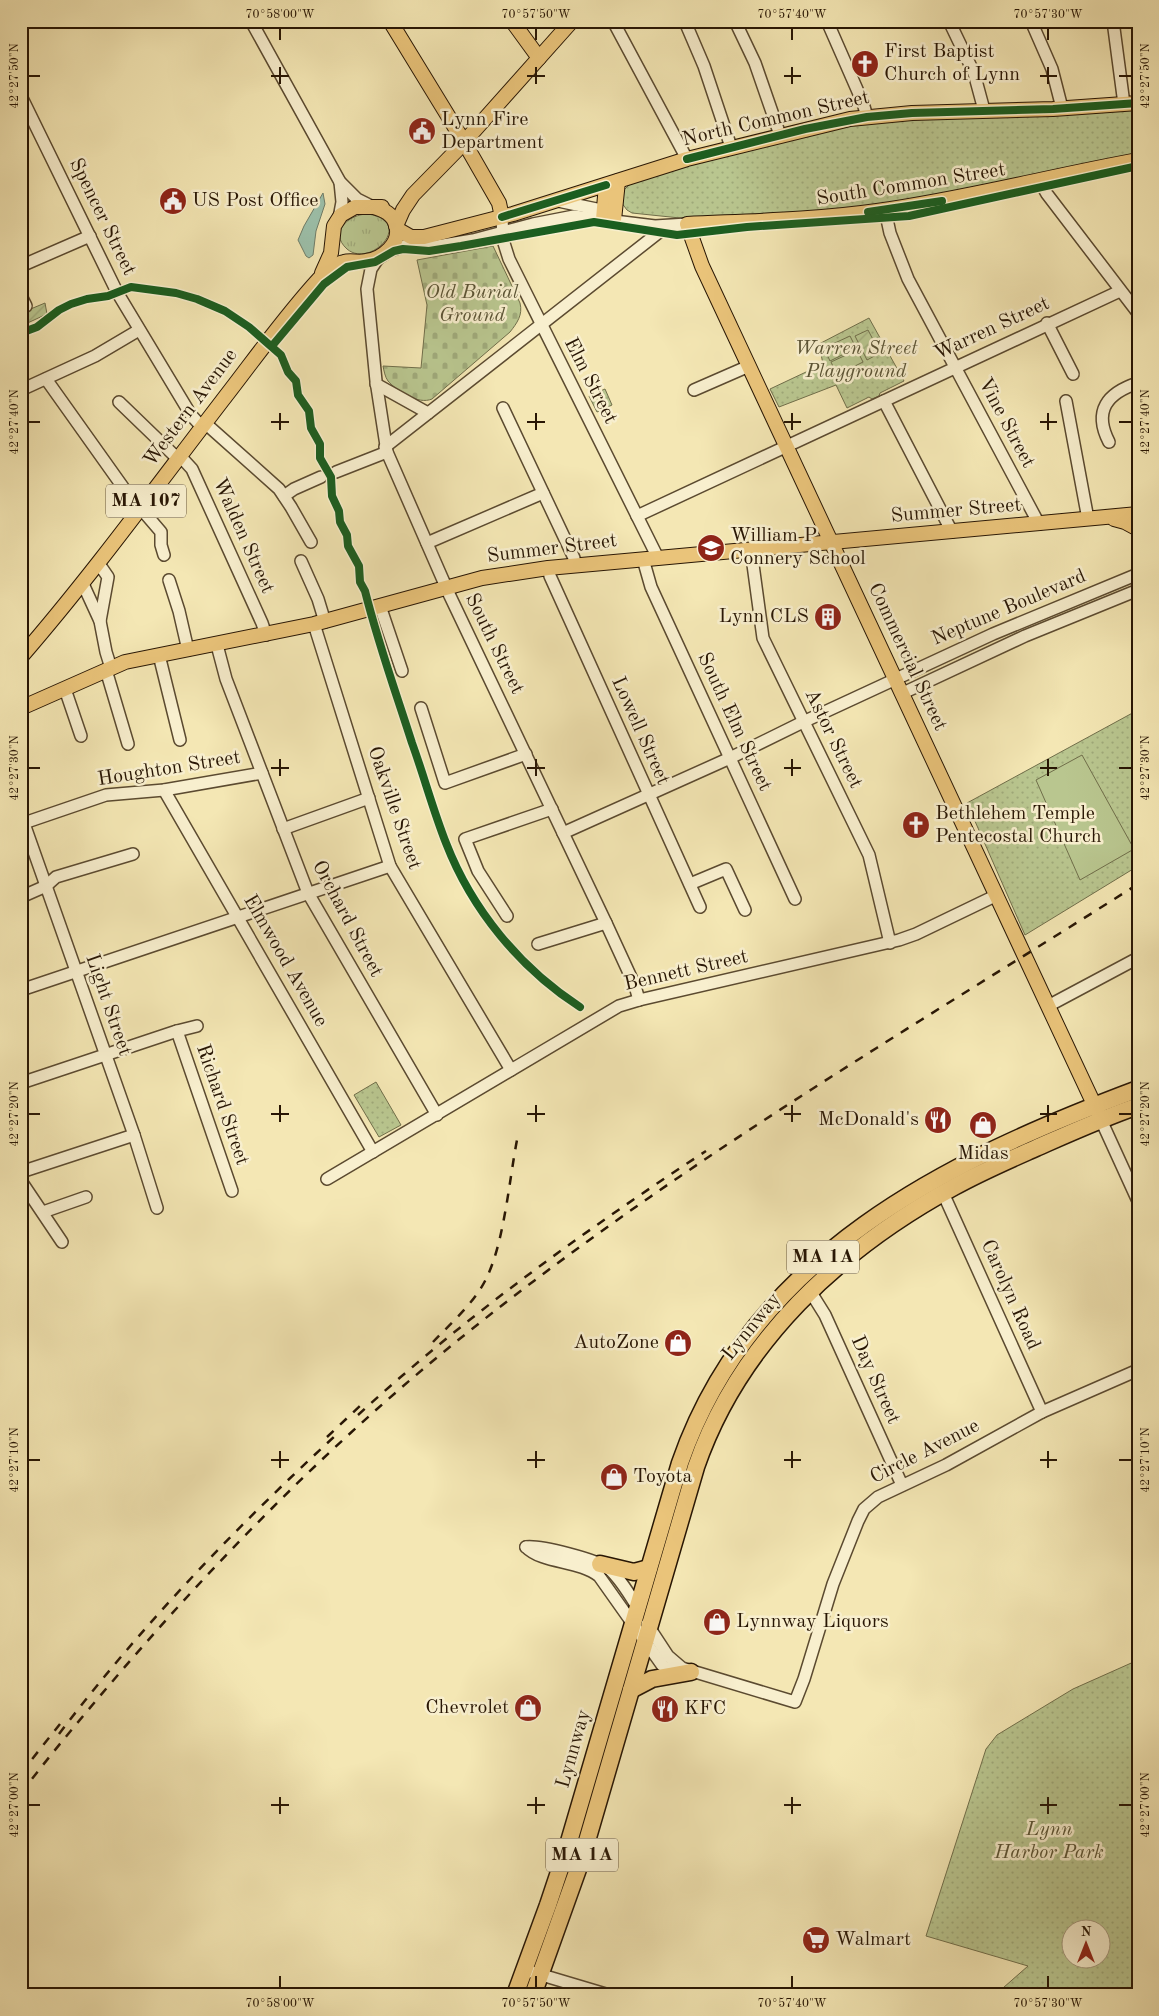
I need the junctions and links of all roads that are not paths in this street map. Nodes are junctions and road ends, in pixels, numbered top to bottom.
1 (251, 21) edge
2 (390, 21) edge
3 (512, 21) edge
4 (572, 21) edge
5 (613, 21) edge
6 (735, 21) edge
7 (827, 21) edge
8 (949, 21) edge
9 (1031, 21) edge
10 (1113, 21) edge
11 (686, 24) dead end
12 (539, 58) junction
13 (21, 96) edge
14 (1131, 104) edge
15 (1062, 108) junction
16 (984, 110) junction
17 (866, 117) junction
18 (780, 135) junction
19 (464, 142) junction
20 (731, 147) junction
21 (687, 159) junction
22 (1138, 160) edge
23 (1039, 180) junction
24 (340, 182) junction
25 (612, 183) junction
26 (413, 195) junction
27 (550, 203) junction
28 (372, 207) junction
29 (885, 210) junction
30 (609, 215) junction
31 (502, 217) junction
32 (339, 218) junction
33 (687, 224) junction
34 (667, 226) junction
35 (397, 227) junction
36 (502, 232) junction
37 (90, 236) junction
38 (333, 239) junction
39 (383, 254) junction
40 (353, 261) junction
41 (21, 266) edge
42 (320, 278) junction
43 (367, 289) junction
44 (1120, 291) junction
45 (1137, 309) edge
46 (1048, 323) junction
47 (541, 325) junction
48 (140, 330) junction
49 (749, 366) junction
50 (954, 367) junction
51 (1073, 374) dead end
52 (46, 379) junction
53 (1138, 383) edge
54 (376, 384) junction
55 (21, 390) edge
56 (694, 390) dead end
57 (884, 401) junction
58 (1066, 401) dead end
59 (119, 402) dead end
60 (503, 408) dead end
61 (428, 413) junction
62 (204, 425) junction
63 (1109, 442) dead end
64 (786, 446) junction
65 (386, 450) junction
66 (179, 457) junction
67 (336, 472) dead end
68 (321, 477) dead end
69 (543, 492) junction
70 (284, 496) junction
71 (140, 508) junction
72 (1138, 514) edge
73 (637, 516) junction
74 (1106, 517) junction
75 (1088, 519) junction
76 (1039, 524) junction
77 (1138, 529) edge
78 (952, 532) junction
79 (311, 542) dead end
80 (831, 542) junction
81 (427, 543) junction
82 (751, 550) junction
83 (164, 555) dead end
84 (658, 558) junction
85 (642, 559) junction
86 (301, 561) dead end
87 (99, 564) junction
88 (573, 566) junction
89 (548, 568) junction
90 (1138, 574) edge
91 (169, 580) dead end
92 (83, 584) junction
93 (446, 587) junction
94 (1138, 590) edge
95 (380, 606) junction
96 (100, 621) junction
97 (320, 623) junction
98 (266, 635) junction
99 (217, 645) junction
100 (188, 650) junction
101 (23, 652) edge
102 (159, 655) junction
103 (109, 669) junction
104 (402, 671) dead end
105 (896, 678) junction
106 (65, 690) junction
107 (903, 693) junction
108 (21, 708) edge
109 (421, 708) dead end
110 (803, 722) junction
111 (81, 736) dead end
112 (180, 740) dead end
113 (128, 744) dead end
114 (526, 754) junction
115 (730, 758) junction
116 (262, 772) junction
117 (164, 790) junction
118 (648, 794) junction
119 (369, 798) junction
120 (552, 809) junction
121 (23, 819) edge
122 (283, 829) junction
123 (563, 833) junction
124 (133, 854) dead end
125 (390, 866) junction
126 (690, 884) junction
127 (46, 886) junction
128 (308, 893) junction
129 (997, 895) junction
130 (21, 898) edge
131 (795, 899) dead end
132 (700, 907) dead end
133 (745, 910) dead end
134 (507, 916) dead end
135 (238, 918) junction
136 (606, 923) junction
137 (890, 943) junction
138 (538, 944) dead end
139 (1138, 958) edge
140 (76, 972) junction
141 (21, 990) edge
142 (639, 1000) junction
143 (1048, 1006) junction
144 (196, 1026) dead end
145 (176, 1031) junction
146 (106, 1054) junction
147 (511, 1070) junction
148 (21, 1083) edge
149 (1138, 1089) edge
150 (1138, 1106) edge
151 (1098, 1113) junction
152 (437, 1115) junction
153 (134, 1135) junction
154 (373, 1152) junction
155 (21, 1172) edge
156 (327, 1179) dead end
157 (21, 1181) edge
158 (232, 1191) dead end
159 (943, 1193) junction
160 (86, 1197) dead end
161 (1138, 1201) edge
162 (156, 1208) dead end
163 (43, 1212) junction
164 (62, 1242) dead end
165 (810, 1291) junction
166 (1138, 1370) edge
167 (1042, 1412) junction
168 (902, 1485) junction
169 (600, 1564) junction
170 (649, 1568) junction
171 (638, 1607) junction
172 (633, 1624) junction
173 (647, 1634) junction
174 (691, 1672) junction
175 (631, 1690) junction
176 (525, 1970) junction
177 (541, 1975) junction
178 (515, 1995) edge
179 (534, 1995) edge
180 (609, 1995) edge

1 - 24 street
2 - 19 main road
3 - 12 main road
4 - 12 main road
5 - 21 street
6 - 18 street
7 - 17 street
8 - 16 street
9 - 15 street
10 - 14 street
11 - 20 street
12 - 19 main road
13 - 37 street, Spencer Street
14 - 15 main road, North Common Street
15 - 16 main road, North Common Street
16 - 17 main road, North Common Street
17 - 18 main road, North Common Street
18 - 20 main road, North Common Street
19 - 26 main road
19 - 31 main road
20 - 21 main road, North Common Street
21 - 25 main road, North Common Street
22 - 23 main road, South Common Street
23 - 29 main road, South Common Street
23 - 44 street
24 - 28 street
24 - 32 street
25 - 27 main road, North Common Street
25 - 30 main road
26 - 28 main road
26 - 35 main road
27 - 30 street
27 - 31 main road, North Common Street
28 - 32 main road
28 - 35 main road
29 - 33 main road, South Common Street
29 - 50 street, Vine Street
30 - 33 street
30 - 34 street, South Common Street
30 - 36 street
31 - 35 main road, North Common Street
31 - 36 street, Elm Street
32 - 38 main road, Western Avenue / MA 107
33 - 34 street, South Common Street
33 - 49 main road, Commercial Street
34 - 47 street
35 - 39 main road
36 - 39 street
36 - 47 street, Elm Street
37 - 41 street
37 - 48 street, Spencer Street
38 - 40 main road
38 - 42 main road, Western Avenue / MA 107
39 - 40 main road, Western Avenue / MA 107
39 - 43 street, South Street
40 - 42 main road, Western Avenue / MA 107
40 - 43 street, South Street
42 - 62 main road, Western Avenue / MA 107
43 - 54 street, South Street
44 - 45 street
44 - 46 street, Warren Street
46 - 50 street, Warren Street
46 - 51 street
47 - 61 street
47 - 73 street, Elm Street
48 - 52 street
48 - 62 street, Spencer Street
49 - 56 street
49 - 64 main road, Commercial Street
50 - 57 street, Warren Street
50 - 76 street, Vine Street
52 - 55 street
52 - 71 street
53 - 63 street
54 - 61 street
54 - 65 street, South Street
57 - 64 street, Warren Street
57 - 78 street
58 - 75 street
59 - 66 street, Walden Street
60 - 69 street
61 - 65 street
62 - 66 main road, Western Avenue / MA 107
62 - 70 street, Spencer Street
64 - 73 street, Warren Street
64 - 80 main road, Commercial Street
65 - 67 street
65 - 81 street, South Street
66 - 71 main road, Western Avenue / MA 107
66 - 98 street, Walden Street
68 - 70 street
69 - 81 street
69 - 88 street
70 - 79 street, Spencer Street
71 - 83 street
71 - 87 main road, Western Avenue / MA 107
72 - 74 main road, Summer Street
73 - 84 street, Elm Street
74 - 75 main road, Summer Street
74 - 77 main road, Summer Street
75 - 76 main road, Summer Street
76 - 78 main road, Summer Street
78 - 80 main road, Summer Street
80 - 82 main road, Summer Street
80 - 105 main road, Commercial Street
81 - 93 street, South Street
82 - 84 main road, Summer Street
82 - 110 street, Astor Street
84 - 85 main road, Summer Street
85 - 88 main road, Summer Street
85 - 115 street, South Elm Street
86 - 97 street, Oakville Street
87 - 92 main road, Western Avenue / MA 107
87 - 96 street
88 - 89 main road, Summer Street
89 - 93 main road, Summer Street
89 - 118 street, Lowell Street
90 - 105 street, Neptune Boulevard
91 - 100 street
92 - 96 street
92 - 101 main road, Western Avenue / MA 107
93 - 95 main road, Summer Street
93 - 114 street, South Street
94 - 107 street, Neptune Boulevard
95 - 97 main road, Summer Street
95 - 104 street
96 - 103 street
97 - 98 main road, Summer Street
97 - 119 street, Oakville Street
98 - 99 main road, Summer Street
99 - 100 main road, Summer Street
99 - 116 street, Orchard Street
100 - 102 main road, Summer Street
102 - 103 main road, Summer Street
102 - 112 street
103 - 106 main road, Summer Street
103 - 113 street
105 - 107 main road, Commercial Street
105 - 110 street, Neptune Boulevard
106 - 108 main road, Summer Street
106 - 111 street
107 - 129 main road, Commercial Street
109 - 114 street
110 - 115 street, Neptune Boulevard
110 - 137 street, Astor Street
114 - 120 street, South Street
115 - 118 street, Neptune Boulevard
115 - 131 street, South Elm Street
116 - 117 street, Houghton Street
116 - 122 street, Orchard Street
117 - 121 street, Houghton Street
117 - 135 street, Elmwood Avenue
118 - 123 street, Neptune Boulevard
118 - 126 street, Lowell Street
119 - 122 street
119 - 125 street, Oakville Street
120 - 123 street, South Street
120 - 134 street
121 - 127 street, Light Street
122 - 128 street, Orchard Street
123 - 136 street, South Street
124 - 127 street
125 - 128 street
125 - 147 street, Oakville Street
126 - 132 street, Lowell Street
126 - 133 street
127 - 130 street
127 - 140 street, Light Street
128 - 135 street
128 - 152 street, Orchard Street
129 - 137 street, Bennett Street
129 - 143 main road, Commercial Street
135 - 140 street
135 - 154 street, Elmwood Avenue
136 - 138 street
136 - 142 street, South Street
137 - 142 street, Bennett Street
139 - 143 street
140 - 141 street
140 - 146 street, Light Street
142 - 147 street, Bennett Street
143 - 151 main road, Commercial Street
144 - 145 street
145 - 146 street
145 - 158 street, Richard Street
146 - 148 street
146 - 153 street, Light Street
147 - 152 street, Bennett Street
149 - 151 highway, Lynnway / MA 1A
150 - 151 highway, Lynnway / MA 1A
151 - 159 highway, Lynnway / MA 1A
151 - 161 street, Commercial Street
151 - 170 highway, Lynnway / MA 1A
152 - 154 street, Bennett Street
153 - 155 street
153 - 162 street, Light Street
154 - 156 street, Bennett Street
157 - 163 street
159 - 165 highway, Lynnway / MA 1A
159 - 167 street, Carolyn Road
160 - 163 street
163 - 164 street
165 - 168 street, Day Street
165 - 173 highway, Lynnway / MA 1A
166 - 167 street, Circle Avenue
167 - 168 street, Circle Avenue
168 - 174 street, Circle Avenue
169 - 170 highway
169 - 171 street
169 - 172 street
170 - 171 highway, Lynnway / MA 1A
171 - 172 highway, Lynnway / MA 1A
171 - 173 street
172 - 173 street
172 - 176 highway, Lynnway / MA 1A
173 - 174 street
173 - 175 highway, Lynnway / MA 1A
174 - 175 highway
175 - 177 highway, Lynnway / MA 1A
176 - 177 street
176 - 178 highway, Lynnway / MA 1A
177 - 179 highway, Lynnway / MA 1A
177 - 180 street

